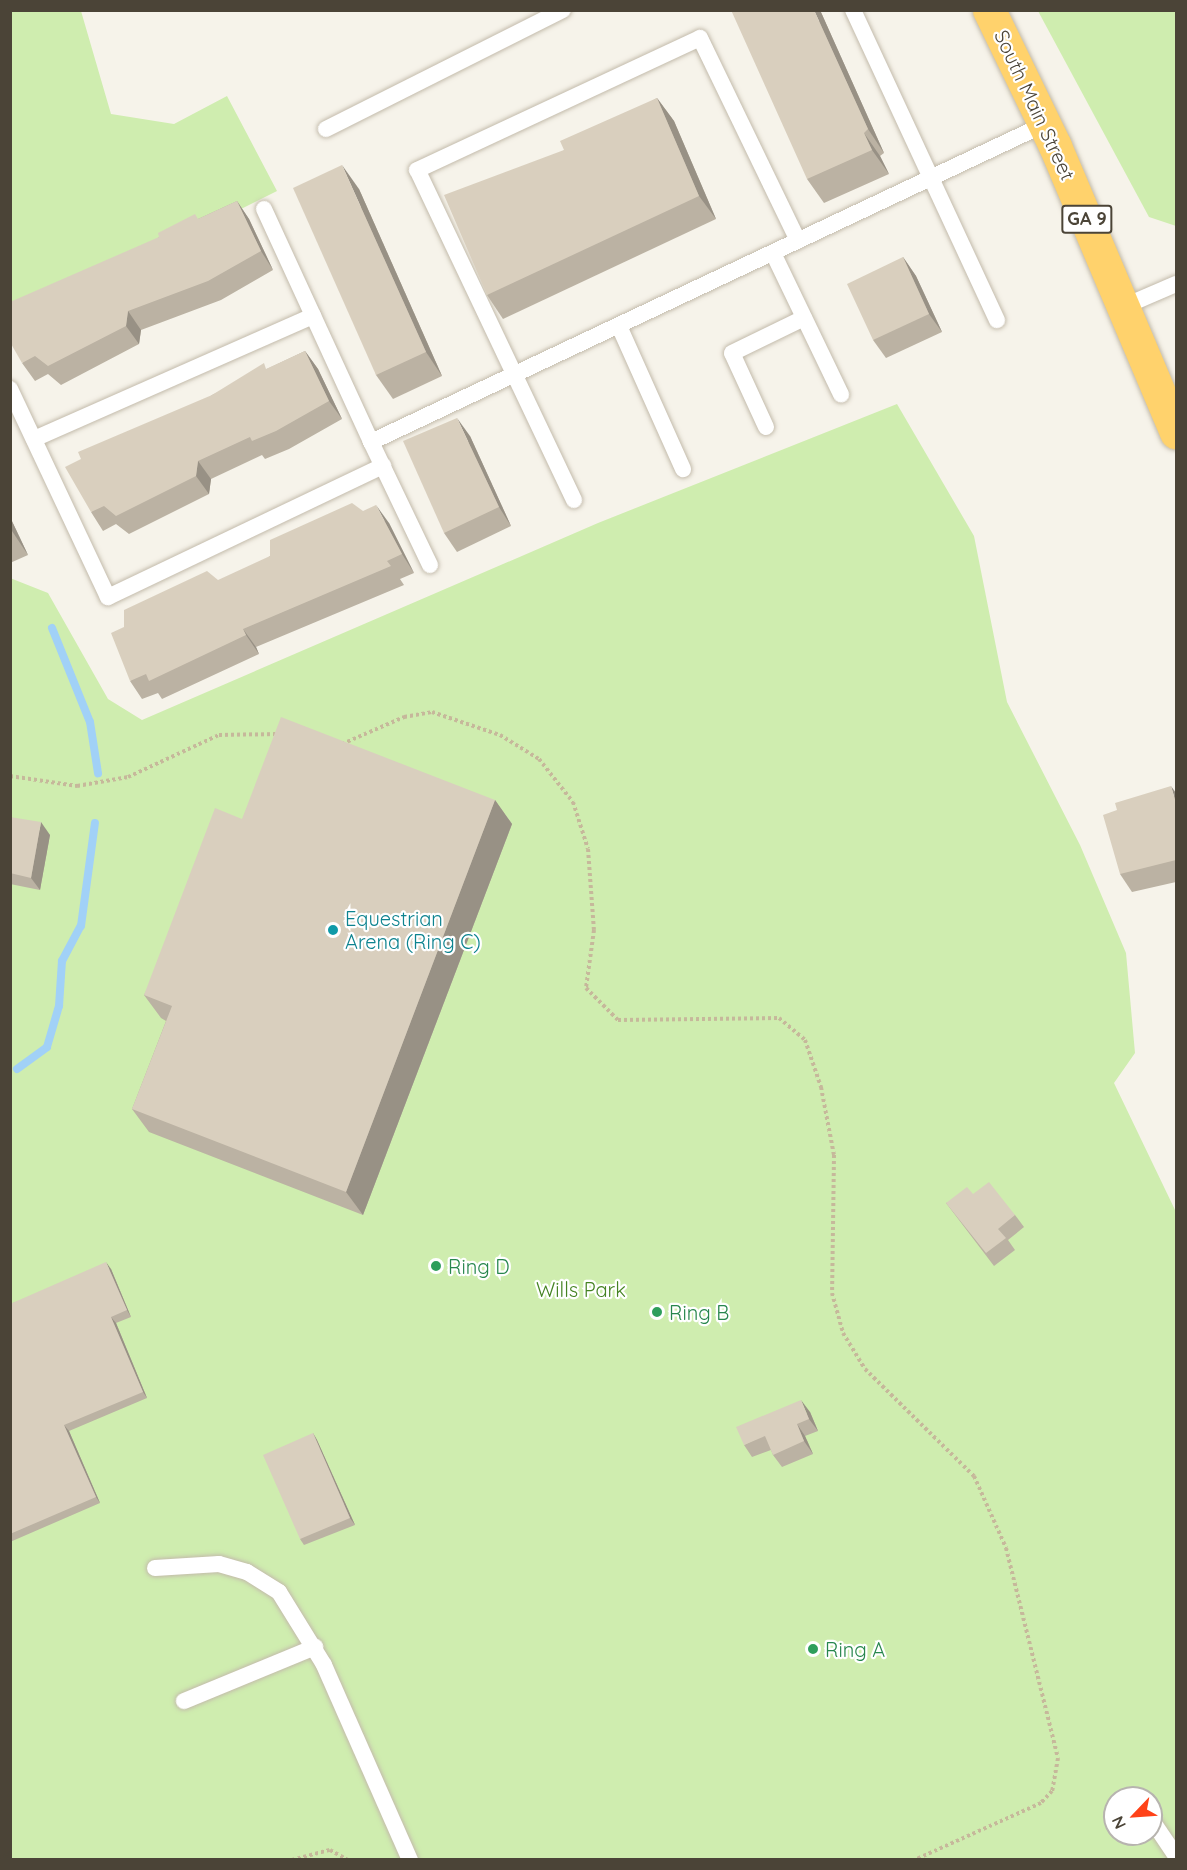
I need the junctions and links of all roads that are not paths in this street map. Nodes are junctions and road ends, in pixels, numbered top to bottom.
1 (853, 10) edge
2 (989, 10) edge
3 (553, 13) edge
4 (1045, 124) junction
5 (326, 129) dead end
6 (931, 178) junction
7 (264, 208) dead end
8 (798, 241) junction
9 (773, 253) junction
10 (1176, 284) edge
11 (1125, 306) junction
12 (313, 316) junction
13 (804, 318) junction
14 (997, 320) dead end
15 (618, 326) junction
16 (514, 375) junction
17 (10, 389) edge
18 (841, 394) dead end
19 (766, 427) dead end
20 (1176, 432) edge
21 (34, 439) junction
22 (371, 442) junction
23 (383, 466) junction
24 (683, 469) dead end
25 (574, 500) dead end
26 (430, 565) dead end
27 (155, 1568) dead end
28 (315, 1647) junction
29 (184, 1701) dead end
30 (1163, 1835) edge
31 (1176, 1856) edge
32 (410, 1860) edge

1 - 6 lane
2 - 4 highway, South Main Street / GA 9
3 - 5 lane
4 - 6 lane
4 - 11 highway, South Main Street / GA 9
6 - 8 lane
6 - 14 lane
7 - 12 lane
8 - 9 lane
8 - 16 lane
9 - 13 lane
9 - 15 lane
10 - 11 lane
11 - 20 highway, South Main Street / GA 9
12 - 21 lane
12 - 22 lane
13 - 18 lane
13 - 19 lane
15 - 16 lane
15 - 24 lane
16 - 22 lane
16 - 25 lane
17 - 21 lane
21 - 23 lane
22 - 23 lane
23 - 26 lane
27 - 28 lane
28 - 29 lane
28 - 32 lane
30 - 31 lane

